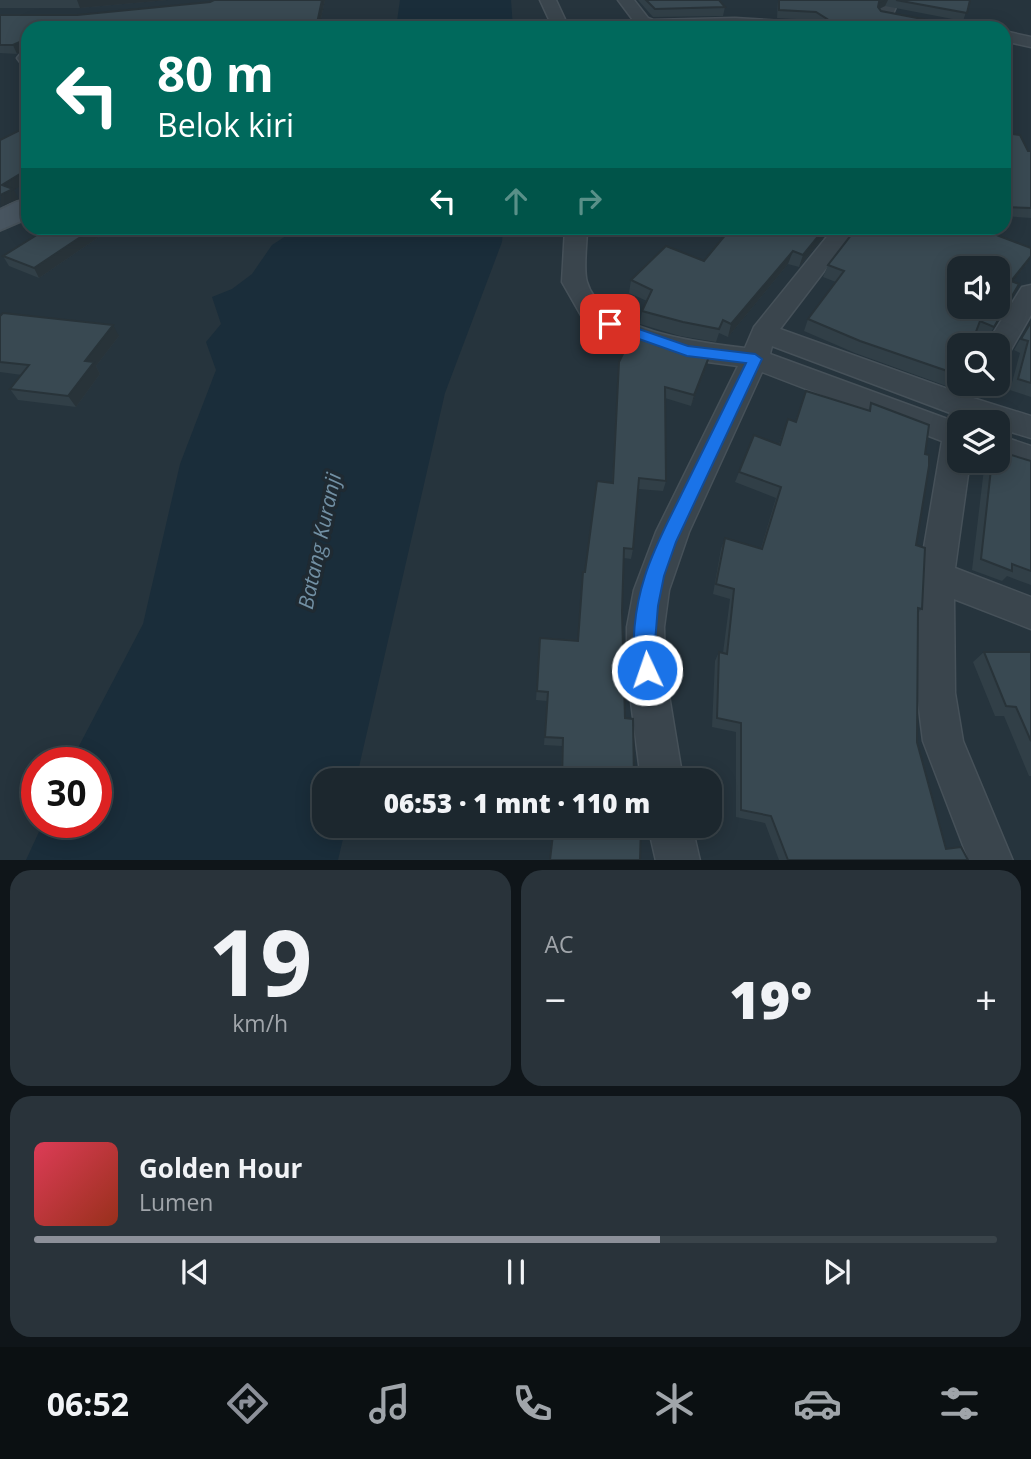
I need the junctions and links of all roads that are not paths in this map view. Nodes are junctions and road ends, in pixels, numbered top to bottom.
1 (548, 0) edge
2 (626, 0) edge
3 (558, 21) edge
4 (642, 21) edge
5 (1011, 38) edge
6 (1031, 42) edge
7 (21, 210) edge
8 (0, 221) edge
9 (576, 235) edge
10 (841, 235) edge
11 (1031, 293) edge
12 (1007, 333) edge
13 (759, 346) junction
14 (947, 412) edge
15 (1010, 425) edge
16 (1031, 428) edge
17 (1010, 451) edge
18 (1031, 458) edge
19 (954, 473) edge
20 (936, 576) junction
21 (1031, 613) edge
22 (660, 768) edge
23 (673, 838) edge
24 (678, 860) edge
25 (991, 860) edge

1 - 3 street
2 - 4 street
5 - 6 street
7 - 8 street
9 - 13 street
10 - 13 street
11 - 12 street
13 - 14 street
13 - 22 street
15 - 16 street
17 - 18 street
19 - 20 street
20 - 21 street
20 - 25 street
23 - 24 street

